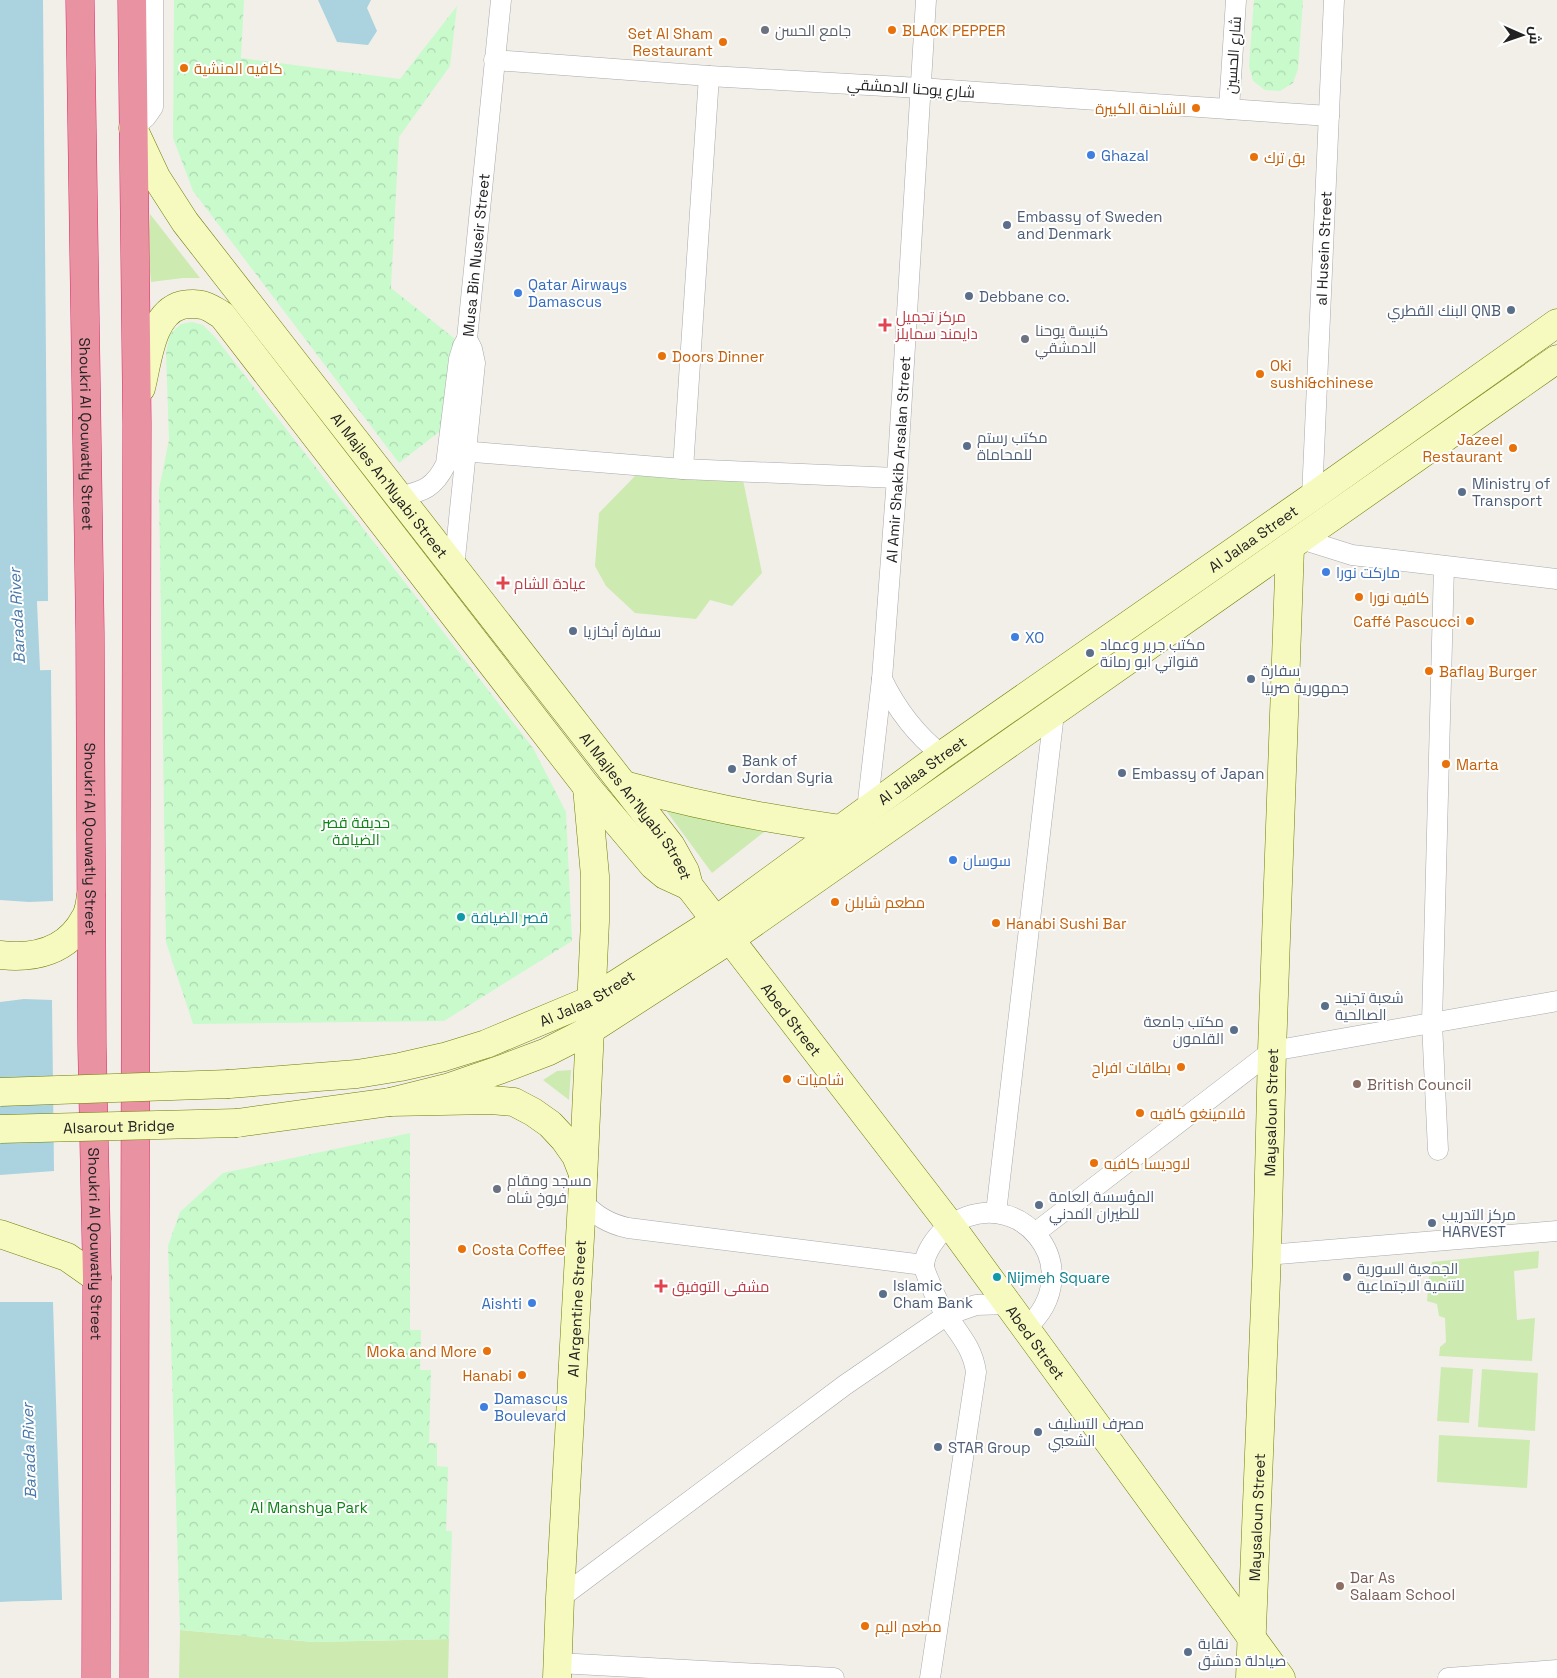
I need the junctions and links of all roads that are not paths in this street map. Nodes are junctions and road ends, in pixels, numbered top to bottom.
1 (80, 0) edge
2 (132, 0) edge
3 (152, 0) edge
4 (500, 0) edge
5 (926, 0) edge
6 (1236, 0) edge
7 (1334, 0) edge
8 (494, 60) junction
9 (708, 76) junction
10 (920, 88) junction
11 (1229, 110) junction
12 (1329, 116) junction
13 (133, 128) junction
14 (1557, 323) edge
15 (1557, 359) edge
16 (136, 407) junction
17 (458, 451) junction
18 (683, 470) junction
19 (897, 478) junction
20 (399, 497) junction
21 (1312, 497) junction
22 (1296, 543) junction
23 (1444, 566) junction
24 (454, 568) junction
25 (1557, 579) edge
26 (882, 679) junction
27 (1054, 713) junction
28 (942, 756) junction
29 (624, 785) junction
30 (587, 787) junction
31 (867, 810) junction
32 (841, 829) junction
33 (689, 886) junction
34 (92, 894) junction
35 (722, 931) junction
36 (0, 955) edge
37 (592, 1000) junction
38 (1557, 1001) edge
39 (1432, 1023) junction
40 (590, 1030) junction
41 (1272, 1051) junction
42 (0, 1092) edge
43 (390, 1102) junction
44 (0, 1129) edge
45 (1438, 1150) dead end
46 (582, 1188) junction
47 (996, 1213) junction
48 (950, 1226) junction
49 (1557, 1231) edge
50 (1035, 1233) junction
51 (0, 1234) edge
52 (1267, 1255) junction
53 (924, 1265) junction
54 (97, 1278) junction
55 (1007, 1304) junction
56 (947, 1315) junction
57 (1025, 1329) junction
58 (560, 1598) junction
59 (1252, 1639) junction
60 (558, 1670) edge
61 (1557, 1670) edge
62 (96, 1678) edge
63 (134, 1678) edge
64 (834, 1678) edge
65 (930, 1678) edge
66 (1250, 1678) edge
67 (1281, 1678) edge
68 (1448, 1678) edge

1 - 34 highway, Shoukri Al Qouwatly Street
2 - 13 highway
3 - 13 street
4 - 8 street, Musa Bin Nuseir Street
5 - 10 street, Al Amir Shakib Arsalan Street
6 - 11 street, شارع الحسين
7 - 12 street, al Husein Street
8 - 9 street, شارع يوحنا الدمشقي
8 - 17 street, Musa Bin Nuseir Street
9 - 10 street, شارع يوحنا الدمشقي
9 - 18 street
10 - 11 street, شارع يوحنا الدمشقي
10 - 19 street, Al Amir Shakib Arsalan Street
11 - 12 street, شارع يوحنا الدمشقي
12 - 21 street, al Husein Street
13 - 16 highway
13 - 20 main road, Al Majles An'Nyabi Street
14 - 21 main road, Al Jalaa Street
15 - 22 main road, Al Jalaa Street
16 - 30 main road, Al Majles An'Nyabi Street
16 - 63 highway
17 - 18 street
17 - 20 street
17 - 24 street, Musa Bin Nuseir Street
18 - 19 street
19 - 26 street, Al Amir Shakib Arsalan Street
20 - 24 main road, Al Majles An'Nyabi Street
21 - 28 main road, Al Jalaa Street
22 - 23 street
22 - 27 main road, Al Jalaa Street
22 - 41 main road, Maysaloun Street
23 - 25 street
23 - 39 street
24 - 29 main road, Al Majles An'Nyabi Street
26 - 28 street
26 - 31 street, Al Amir Shakib Arsalan Street
27 - 35 main road, Al Jalaa Street
27 - 47 street
28 - 31 main road, Al Jalaa Street
29 - 32 main road
29 - 33 main road, Al Majles An'Nyabi Street
30 - 33 main road, Al Majles An'Nyabi Street
30 - 37 main road, Al Argentine Street
31 - 32 main road, Al Jalaa Street
32 - 35 main road, Al Jalaa Street
33 - 35 main road, Abed Street
34 - 36 main road
34 - 54 highway, Shoukri Al Qouwatly Street
35 - 37 main road, Al Jalaa Street
35 - 40 main road, Al Jalaa Street
35 - 48 main road, Abed Street
37 - 40 main road, Al Argentine Street
37 - 42 main road, Al Jalaa Street, bridge
38 - 39 street
39 - 41 street
39 - 45 street
40 - 43 main road, Al Jalaa Street
40 - 46 main road, Al Argentine Street
41 - 50 street
41 - 52 main road, Maysaloun Street
43 - 44 main road, Alsarout Bridge, bridge
43 - 46 main road
46 - 53 street
46 - 58 main road, Al Argentine Street
47 - 48 street
47 - 50 street
48 - 53 street
48 - 55 main road, Abed Street
49 - 52 street
50 - 57 street
51 - 54 main road
52 - 59 main road, Maysaloun Street
53 - 56 street
54 - 62 highway, Shoukri Al Qouwatly Street
55 - 56 street
55 - 57 main road, Abed Street
56 - 58 street
56 - 65 street
57 - 59 main road, Abed Street
58 - 60 main road, Al Argentine Street
59 - 66 main road, Maysaloun Street
59 - 67 main road, Abed Street
60 - 64 street
61 - 68 street

